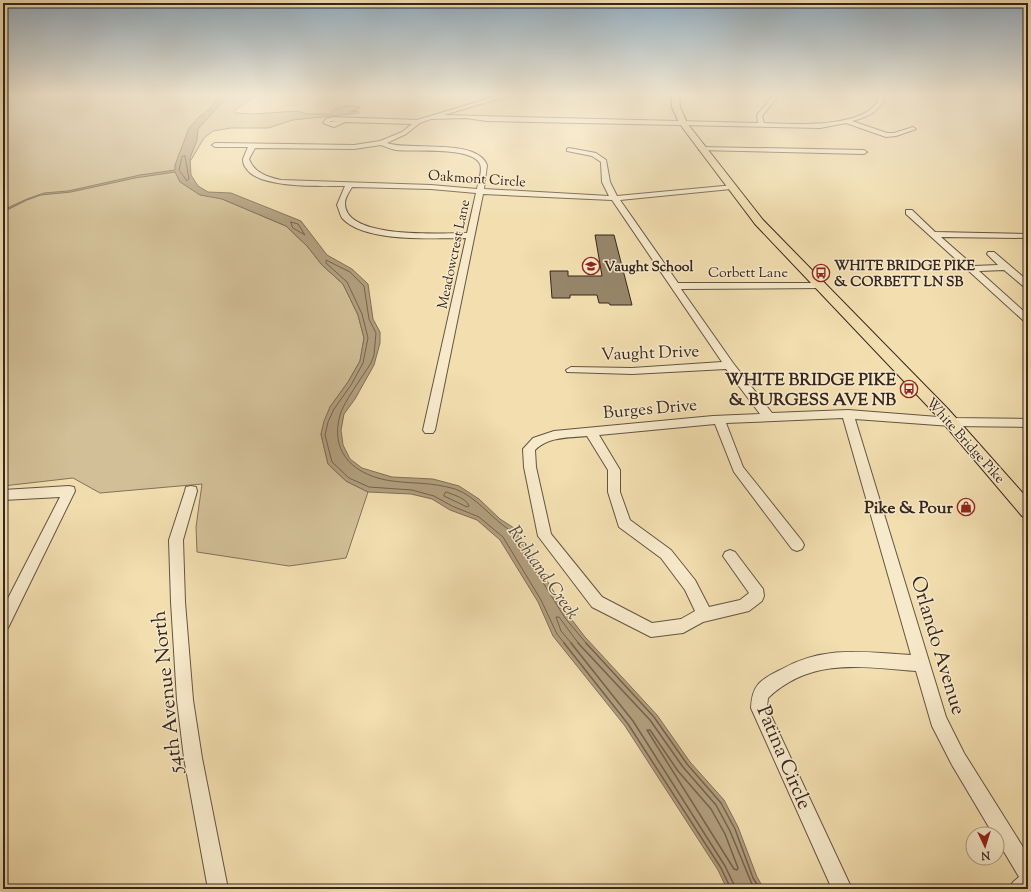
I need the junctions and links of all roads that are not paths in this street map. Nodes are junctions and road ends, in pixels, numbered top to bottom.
1 (396, 137) edge
2 (693, 137) edge
3 (381, 143) junction
4 (214, 145) dead end
5 (252, 146) junction
6 (701, 148) junction
7 (569, 150) dead end
8 (864, 152) dead end
9 (349, 185) junction
10 (731, 187) junction
11 (479, 192) junction
12 (615, 198) junction
13 (909, 212) dead end
14 (932, 234) junction
15 (470, 236) junction
16 (1028, 236) edge
17 (990, 254) dead end
18 (1006, 267) junction
19 (971, 269) junction
20 (1026, 284) dead end
21 (822, 285) junction
22 (674, 286) junction
23 (1028, 320) edge
24 (730, 365) junction
25 (571, 370) dead end
26 (848, 414) junction
27 (769, 417) junction
28 (716, 420) junction
29 (951, 422) junction
30 (1028, 424) edge
31 (429, 430) dead end
32 (591, 432) junction
33 (191, 491) dead end
34 (3, 496) edge
35 (1028, 511) edge
36 (797, 545) dead end
37 (730, 556) dead end
38 (705, 615) junction
39 (3, 623) edge
40 (921, 664) junction
41 (1028, 873) edge
42 (1028, 883) edge
43 (218, 889) edge
44 (842, 889) edge
45 (1020, 889) edge

1 - 3 street
2 - 6 main road, White Bridge Pike
3 - 5 street
3 - 11 street, Meadowcrest Lane
4 - 5 street
5 - 9 street, Oakmont Circle
6 - 8 street
6 - 10 main road, White Bridge Pike
7 - 12 street
9 - 11 street, Oakmont Circle
9 - 15 street
10 - 12 street, Oakmont Circle
10 - 21 main road, White Bridge Pike
11 - 12 street, Oakmont Circle
11 - 15 street, Meadowcrest Lane
12 - 22 street
13 - 14 street
14 - 16 street
14 - 19 street
15 - 31 street, Meadowcrest Lane
17 - 18 street
18 - 19 street
18 - 20 street
19 - 23 street
21 - 22 street, Corbett Lane
21 - 29 main road, White Bridge Pike
22 - 24 street
24 - 25 street, Vaught Drive
24 - 27 street
26 - 27 street, Burges Drive
26 - 29 street, Burges Drive
26 - 40 street, Orlando Avenue
27 - 28 street, Burges Drive
28 - 32 street, Burges Drive
28 - 36 street
29 - 30 street, Burges Drive
29 - 35 main road, White Bridge Pike
32 - 38 street, Burges Drive
32 - 38 street, Burges Drive
33 - 43 street, 54th Avenue North
34 - 39 street
37 - 38 street, Burges Drive
40 - 41 street, Orlando Avenue
40 - 44 street, Patina Circle
42 - 45 street

